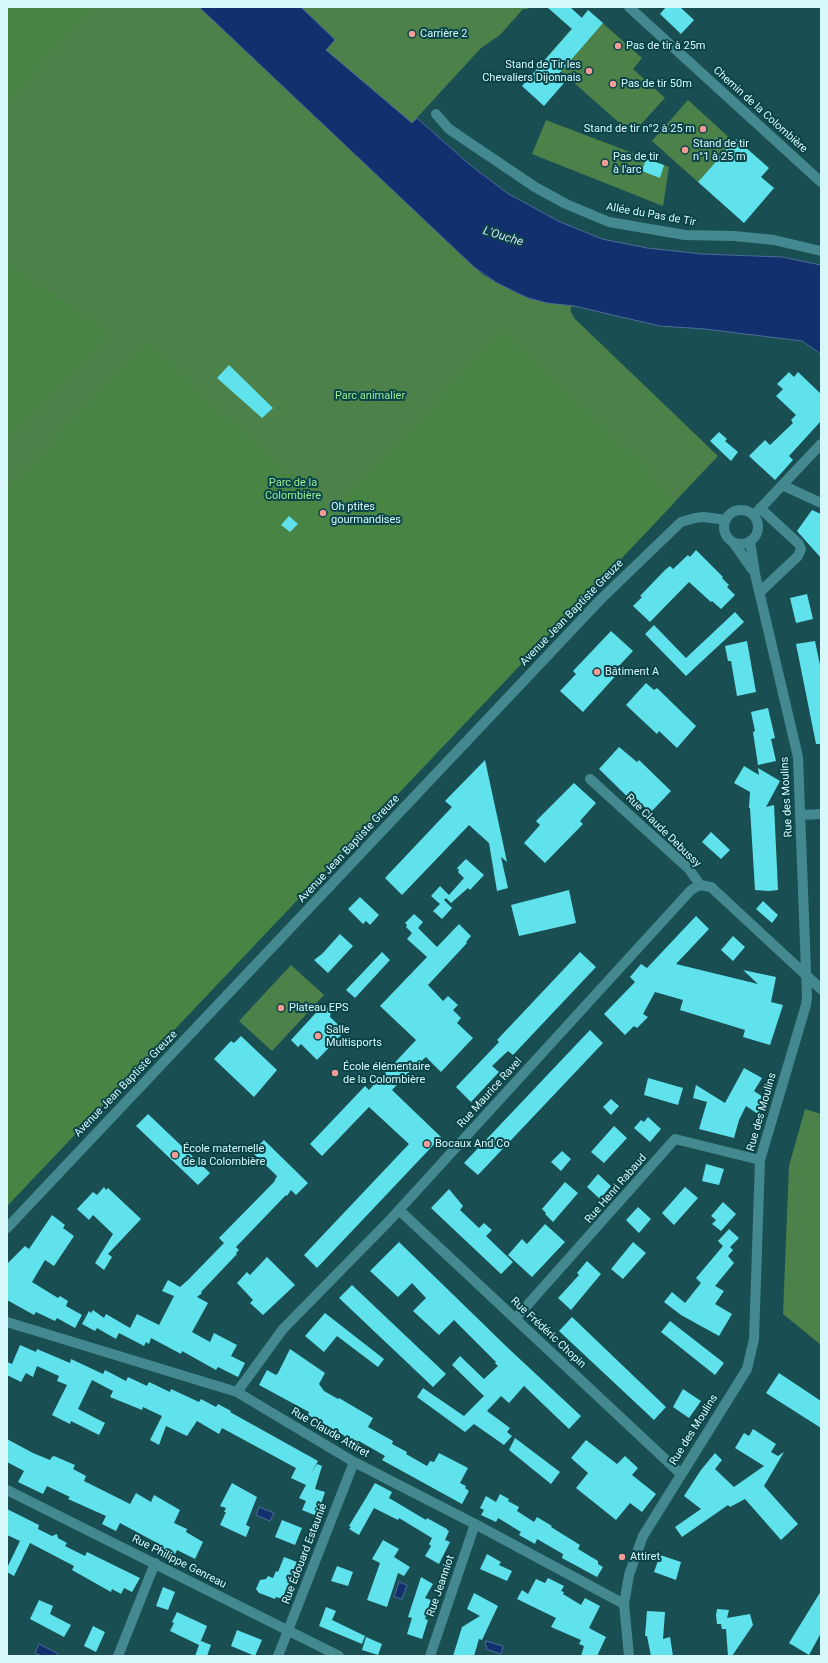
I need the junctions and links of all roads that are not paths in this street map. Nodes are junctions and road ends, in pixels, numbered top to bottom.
1 (629, 7) edge
2 (436, 114) dead end
3 (821, 182) edge
4 (821, 251) edge
5 (821, 444) edge
6 (782, 485) junction
7 (821, 503) edge
8 (760, 508) junction
9 (753, 516) junction
10 (726, 520) junction
11 (750, 541) junction
12 (733, 542) junction
13 (755, 574) junction
14 (760, 592) junction
15 (590, 779) dead end
16 (821, 814) edge
17 (801, 815) junction
18 (700, 885) junction
19 (807, 978) junction
20 (821, 989) edge
21 (760, 1160) junction
22 (399, 1210) junction
23 (7, 1228) edge
24 (516, 1319) junction
25 (7, 1322) edge
26 (237, 1392) junction
27 (354, 1462) junction
28 (681, 1474) junction
29 (7, 1490) edge
30 (475, 1524) junction
31 (155, 1563) junction
32 (624, 1604) junction
33 (288, 1631) junction
34 (627, 1655) edge
35 (118, 1656) edge
36 (278, 1656) edge
37 (339, 1656) edge
38 (430, 1656) edge

1 - 3 street, Chemin de la Colombière
2 - 4 street, Allée du Pas de Tir
5 - 6 street
6 - 7 street
6 - 8 street
8 - 9 street
8 - 14 street
9 - 10 street
9 - 11 street
10 - 12 street
10 - 23 street, Avenue Jean Baptiste Greuze
11 - 12 street
11 - 13 street, Rue des Moulins
12 - 13 street, Rue des Moulins
13 - 14 street, Rue des Moulins
14 - 17 street, Rue des Moulins
15 - 18 street, Rue Claude Debussy
16 - 17 street
17 - 19 street, Rue des Moulins
18 - 19 street, Rue Claude Debussy
18 - 22 street, Rue Maurice Ravel
19 - 20 street, Rue Claude Debussy
19 - 21 street, Rue des Moulins
21 - 24 street, Rue Henri Rabaud
21 - 28 street, Rue des Moulins
22 - 24 street, Rue Frédéric Chopin
22 - 26 street, Rue Maurice Ravel
24 - 28 street, Rue Frédéric Chopin
25 - 26 street, Rue Claude Attiret
26 - 27 street, Rue Claude Attiret
27 - 30 street, Rue Claude Attiret
27 - 33 street, Rue Édouard Estaunié
28 - 32 street, Rue des Moulins
29 - 31 street, Rue Philippe Genreau
30 - 32 street, Rue Claude Attiret
30 - 38 street, Rue Jeanniot
31 - 33 street, Rue Philippe Genreau
31 - 35 street
32 - 34 street, Rue des Moulins
33 - 36 street, Rue Édouard Estaunié
33 - 37 street, Rue Philippe Genreau

